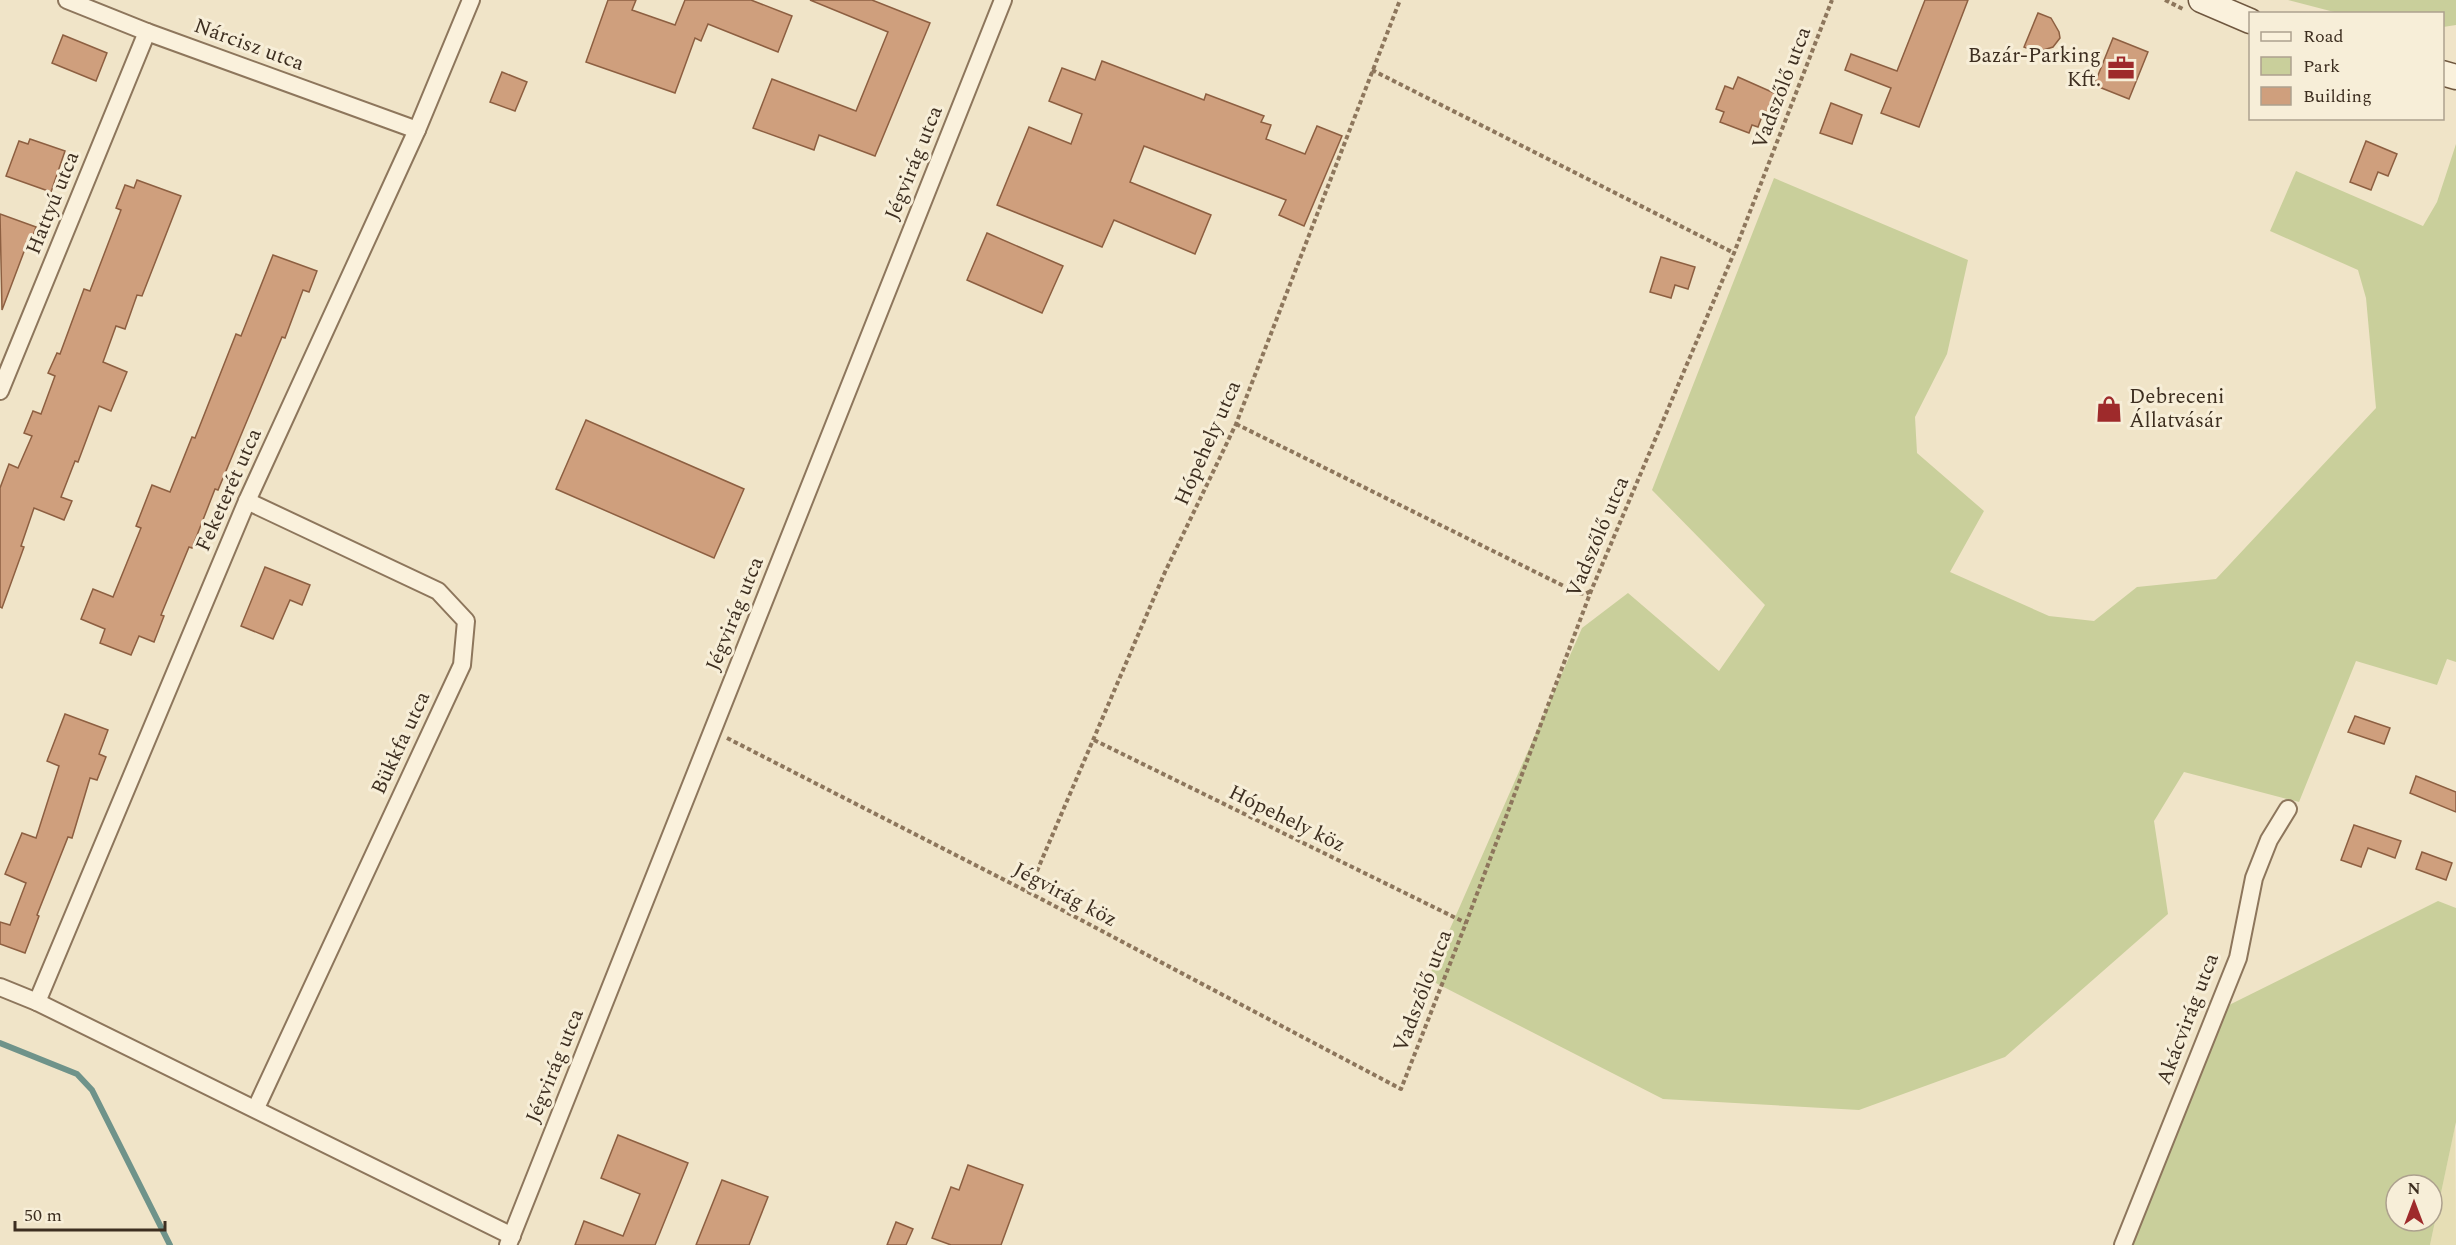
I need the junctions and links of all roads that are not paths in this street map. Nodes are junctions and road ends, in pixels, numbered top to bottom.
1 (67, 0) edge
2 (471, 0) edge
3 (1003, 0) edge
4 (2201, 0) edge
5 (2249, 21) edge
6 (147, 32) junction
7 (417, 130) junction
8 (0, 391) edge
9 (247, 501) junction
10 (2288, 809) dead end
11 (0, 987) edge
12 (37, 1002) junction
13 (256, 1108) junction
14 (510, 1240) edge
15 (2123, 1245) edge

1 - 6 street, Nárcisz utca
2 - 7 street, Feketerét utca
3 - 14 street, Jégvirág utca
4 - 5 main road
6 - 7 street, Nárcisz utca
6 - 8 street, Hattyú utca
7 - 9 street, Feketerét utca
9 - 12 street, Feketerét utca
9 - 13 street, Bükkfa utca
10 - 15 street, Akácvirág utca
11 - 12 street
12 - 13 street
13 - 14 street

